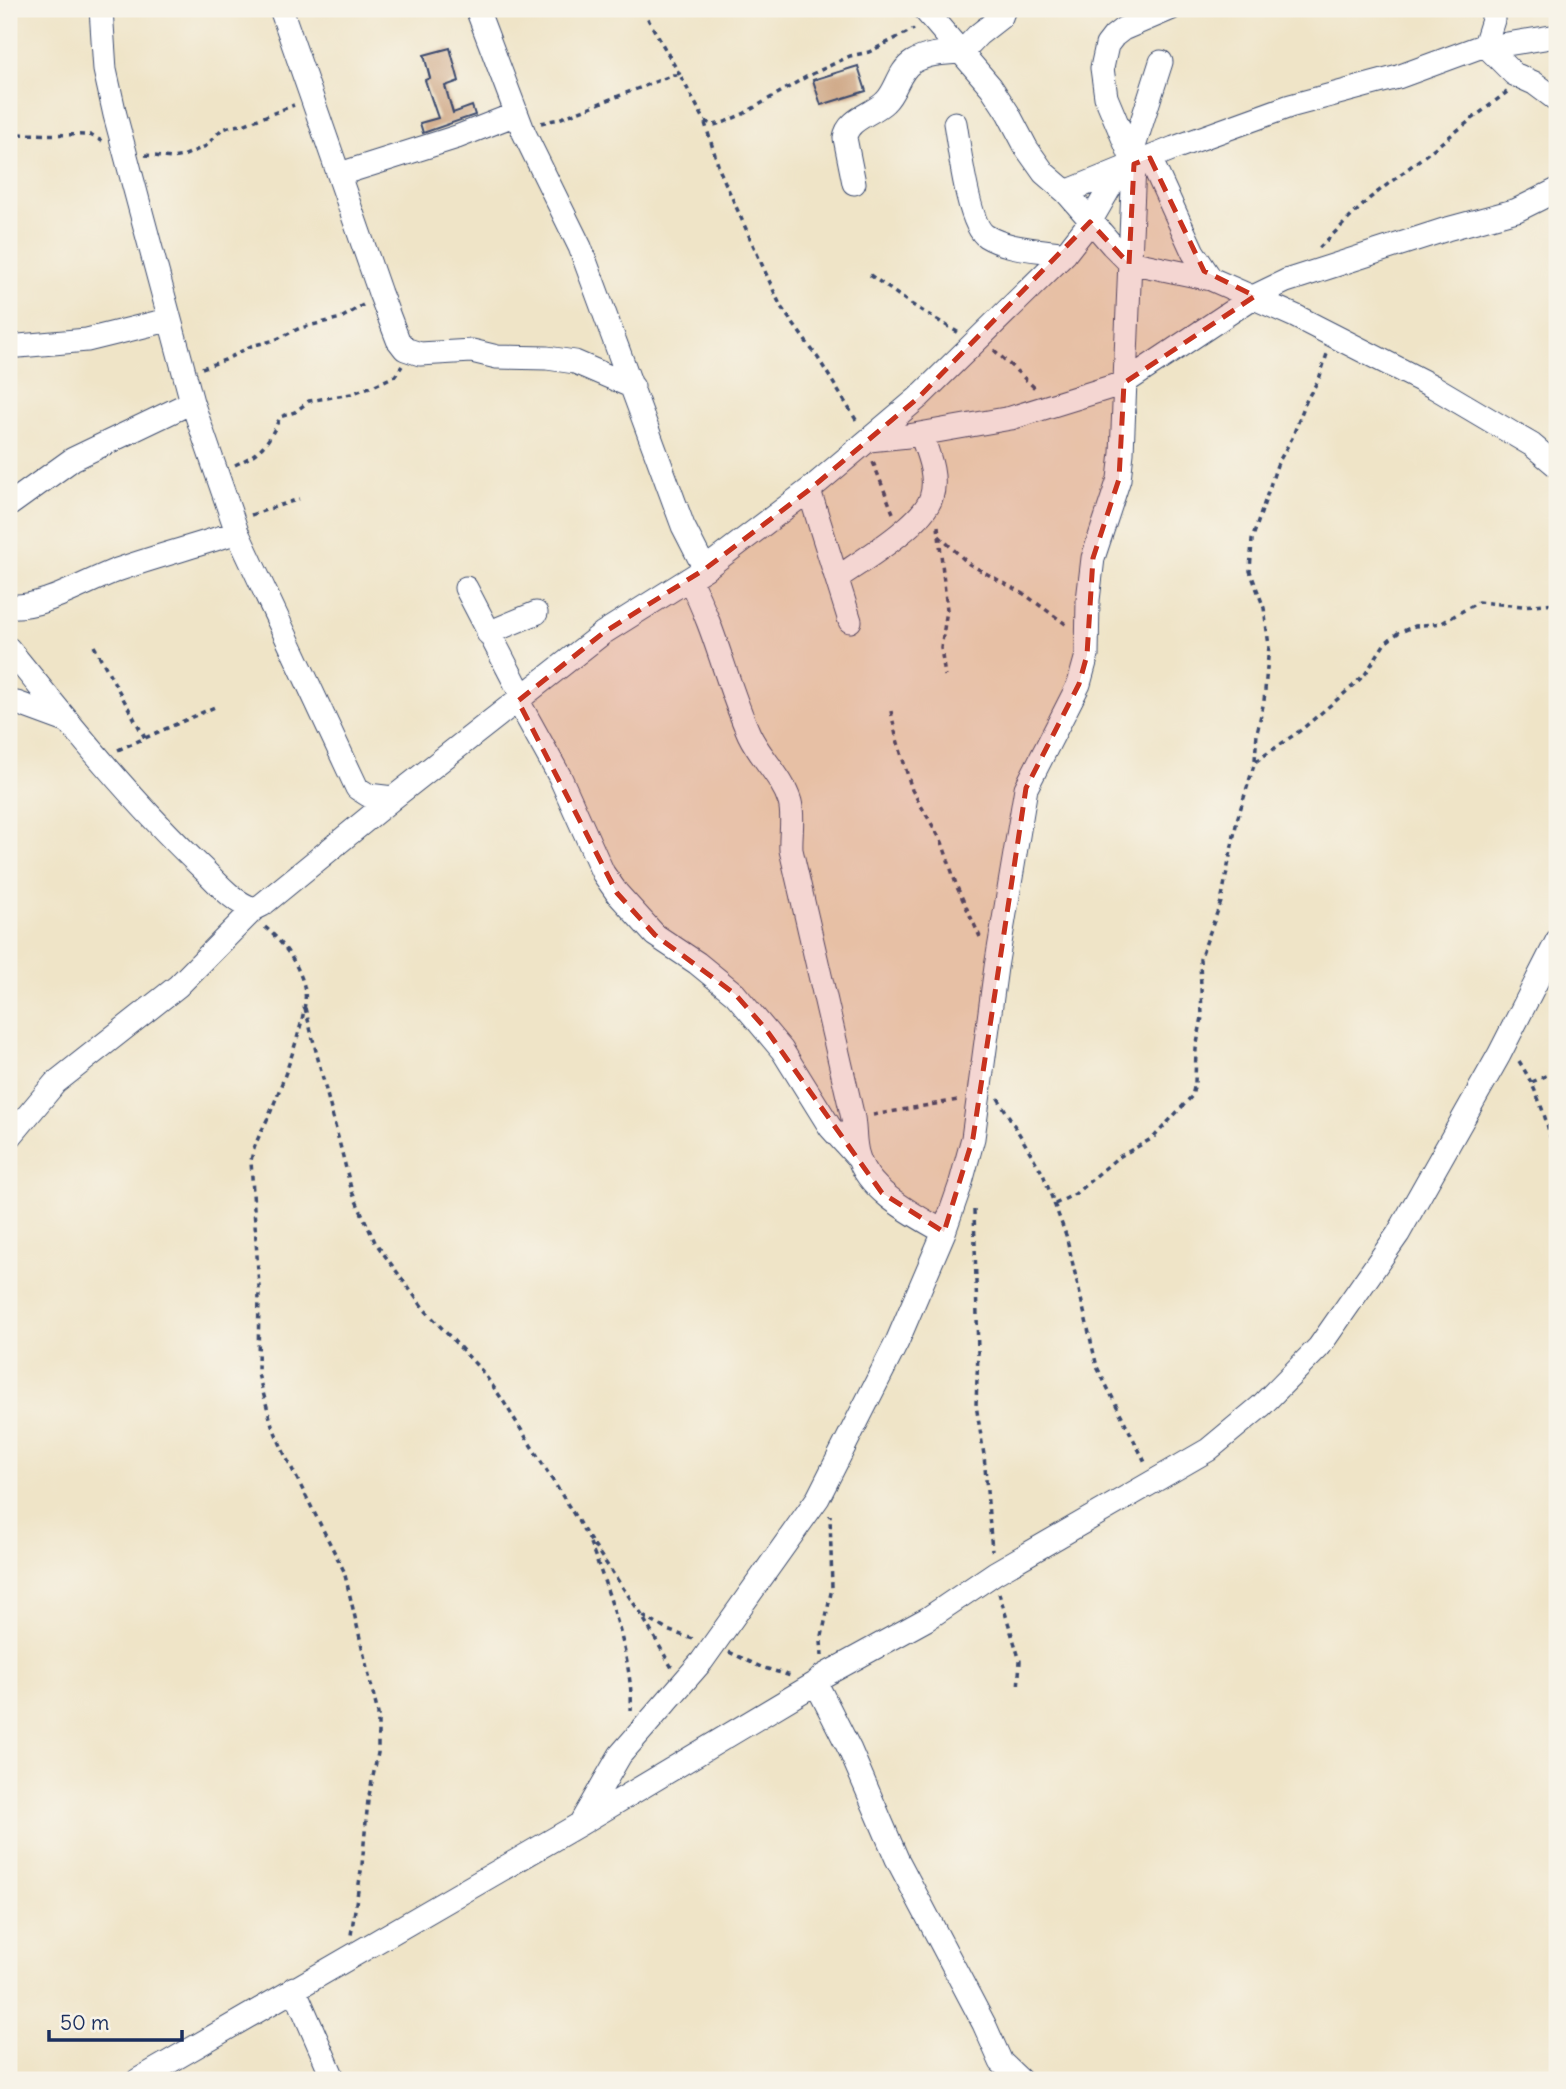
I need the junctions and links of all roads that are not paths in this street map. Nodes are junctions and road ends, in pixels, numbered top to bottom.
1 (101, 9) edge
2 (281, 9) edge
3 (477, 9) edge
4 (1004, 9) edge
5 (1493, 9) edge
6 (1156, 12) edge
7 (935, 14) edge
8 (1557, 36) edge
9 (1485, 45) junction
10 (962, 52) junction
11 (1161, 62) dead end
12 (1557, 100) edge
13 (517, 117) junction
14 (955, 123) dead end
15 (1134, 162) junction
16 (340, 174) junction
17 (854, 183) dead end
18 (1557, 190) edge
19 (1066, 192) junction
20 (1090, 222) junction
21 (1065, 254) junction
22 (1129, 262) junction
23 (1210, 279) junction
24 (1255, 296) junction
25 (168, 320) junction
26 (19, 346) dead end
27 (1124, 383) junction
28 (633, 387) junction
29 (192, 402) junction
30 (921, 434) junction
31 (869, 440) junction
32 (1557, 466) edge
33 (809, 490) junction
34 (9, 505) edge
35 (235, 526) junction
36 (697, 574) junction
37 (837, 578) junction
38 (466, 588) dead end
39 (9, 606) edge
40 (536, 613) dead end
41 (850, 621) dead end
42 (488, 633) junction
43 (9, 649) edge
44 (520, 699) junction
45 (12, 706) edge
46 (66, 721) junction
47 (393, 797) junction
48 (252, 911) junction
49 (1557, 941) edge
50 (13, 1121) edge
51 (858, 1158) junction
52 (944, 1232) junction
53 (820, 1679) junction
54 (580, 1824) junction
55 (294, 1988) junction
56 (138, 2080) edge
57 (334, 2080) edge
58 (1020, 2080) edge

1 - 25 street
2 - 16 street
3 - 13 street
4 - 10 street
5 - 9 street
6 - 15 street
7 - 10 street
8 - 9 street
9 - 12 street
9 - 15 street
10 - 17 street
10 - 19 street
11 - 15 street
13 - 16 street
13 - 28 street
14 - 21 street
15 - 19 street
15 - 20 street
15 - 22 street
15 - 23 street
16 - 28 street
18 - 24 street
19 - 20 street
20 - 21 street
20 - 22 street
21 - 31 street
22 - 23 street
22 - 27 street
23 - 24 street
24 - 27 street
24 - 32 street
25 - 26 street
25 - 29 street
27 - 30 street
27 - 52 street
28 - 36 street
29 - 34 street
29 - 35 street
30 - 31 street
30 - 37 street
31 - 33 street
33 - 36 street
33 - 37 street
35 - 39 street
35 - 47 street
36 - 44 street
36 - 51 street
37 - 41 street
38 - 42 street
40 - 42 street
42 - 44 street
43 - 46 street
44 - 47 street
44 - 51 street
45 - 46 street
46 - 48 street
47 - 48 street
48 - 50 street
49 - 53 street
51 - 52 street
52 - 54 street
53 - 54 street
53 - 58 street
54 - 55 street
55 - 56 street
55 - 57 street

